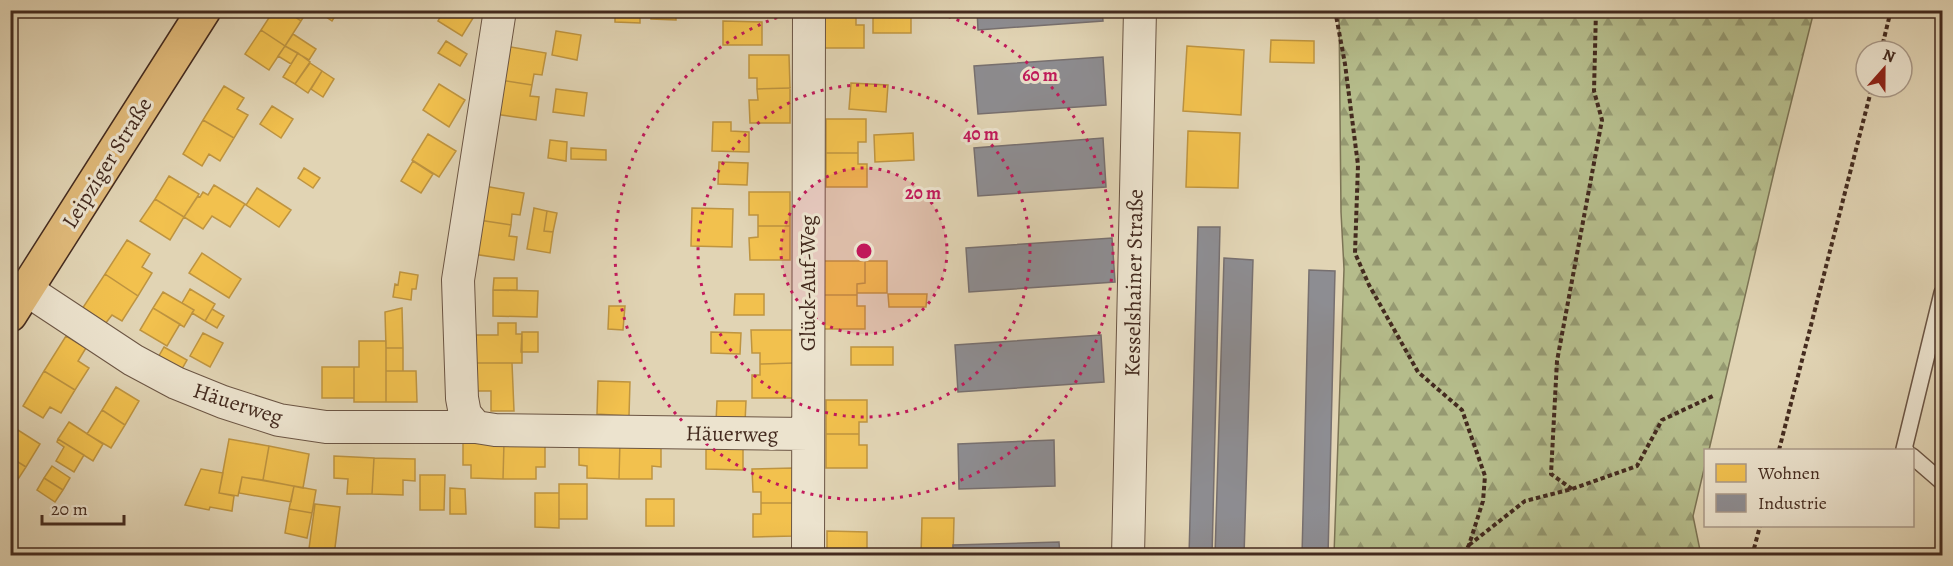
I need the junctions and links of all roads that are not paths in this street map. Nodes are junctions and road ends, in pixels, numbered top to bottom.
1 (204, 10) edge
2 (500, 10) edge
3 (809, 10) edge
4 (1140, 10) edge
5 (1942, 293) edge
6 (19, 302) edge
7 (476, 427) junction
8 (808, 434) junction
9 (1904, 449) edge
10 (1914, 458) edge
11 (1942, 482) edge
12 (808, 555) edge
13 (1128, 555) edge

1 - 6 main road, Leipziger Straße
2 - 7 street
3 - 8 street, Glück-Auf-Weg
4 - 13 street, Kesselshainer Straße
5 - 9 lane
6 - 7 street, Häuerweg
7 - 8 street, Häuerweg
8 - 12 street, Glück-Auf-Weg
10 - 11 lane

